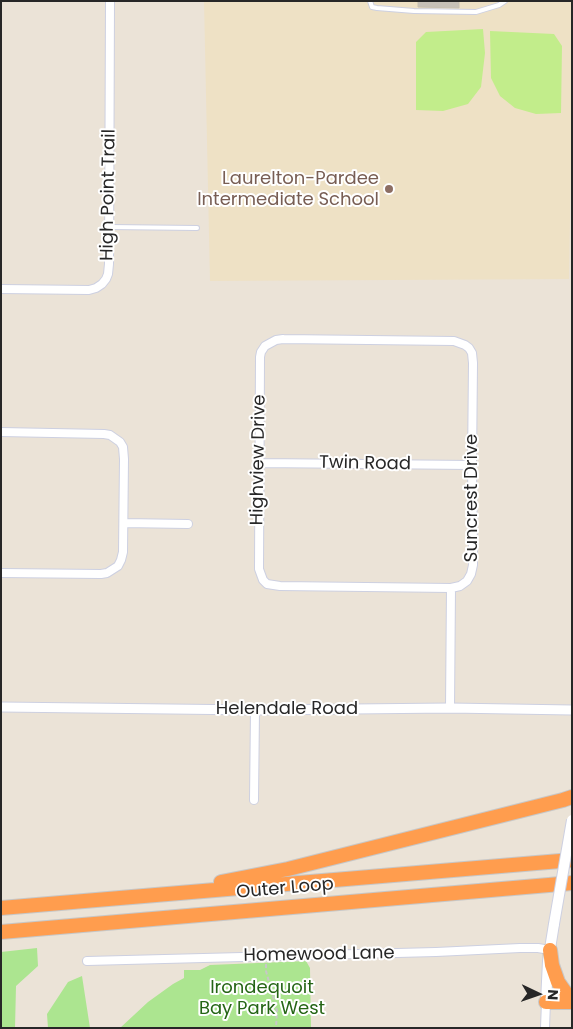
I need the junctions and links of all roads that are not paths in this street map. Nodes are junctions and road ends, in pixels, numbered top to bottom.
1 (110, 1) edge
2 (370, 1) edge
3 (505, 1) edge
4 (109, 227) junction
5 (197, 228) dead end
6 (1, 289) edge
7 (459, 342) joint
8 (1, 432) edge
9 (259, 463) junction
10 (472, 465) junction
11 (124, 523) junction
12 (188, 524) dead end
13 (1, 573) edge
14 (451, 588) junction
15 (1, 707) edge
16 (450, 708) junction
17 (255, 710) junction
18 (572, 710) edge
19 (572, 797) edge
20 (254, 800) dead end
21 (572, 820) edge
22 (572, 860) edge
23 (572, 883) edge
24 (91, 901) junction
25 (1, 908) edge
26 (1, 932) edge
27 (550, 950) junction
28 (87, 961) dead end
29 (572, 998) edge
30 (546, 1002) junction
31 (572, 1002) edge
32 (545, 1028) edge

1 - 4 street, High Point Trail
2 - 3 lane
4 - 5 lane
4 - 6 street, High Point Trail
7 - 9 street, Highview Drive
7 - 10 street, Suncrest Drive
8 - 11 street
9 - 10 street, Twin Road
9 - 14 street, Highview Drive
10 - 14 street, Suncrest Drive
11 - 12 street
11 - 13 street
14 - 16 street
15 - 17 street, Helendale Road
16 - 17 street, Helendale Road
16 - 18 street, Helendale Road
17 - 20 street
19 - 24 highway
21 - 27 main road, bridge
22 - 24 highway, Outer Loop
23 - 26 highway, Outer Loop
24 - 25 highway, Outer Loop
27 - 28 street, Homewood Lane
27 - 29 highway
27 - 30 main road
30 - 31 highway
30 - 32 street

